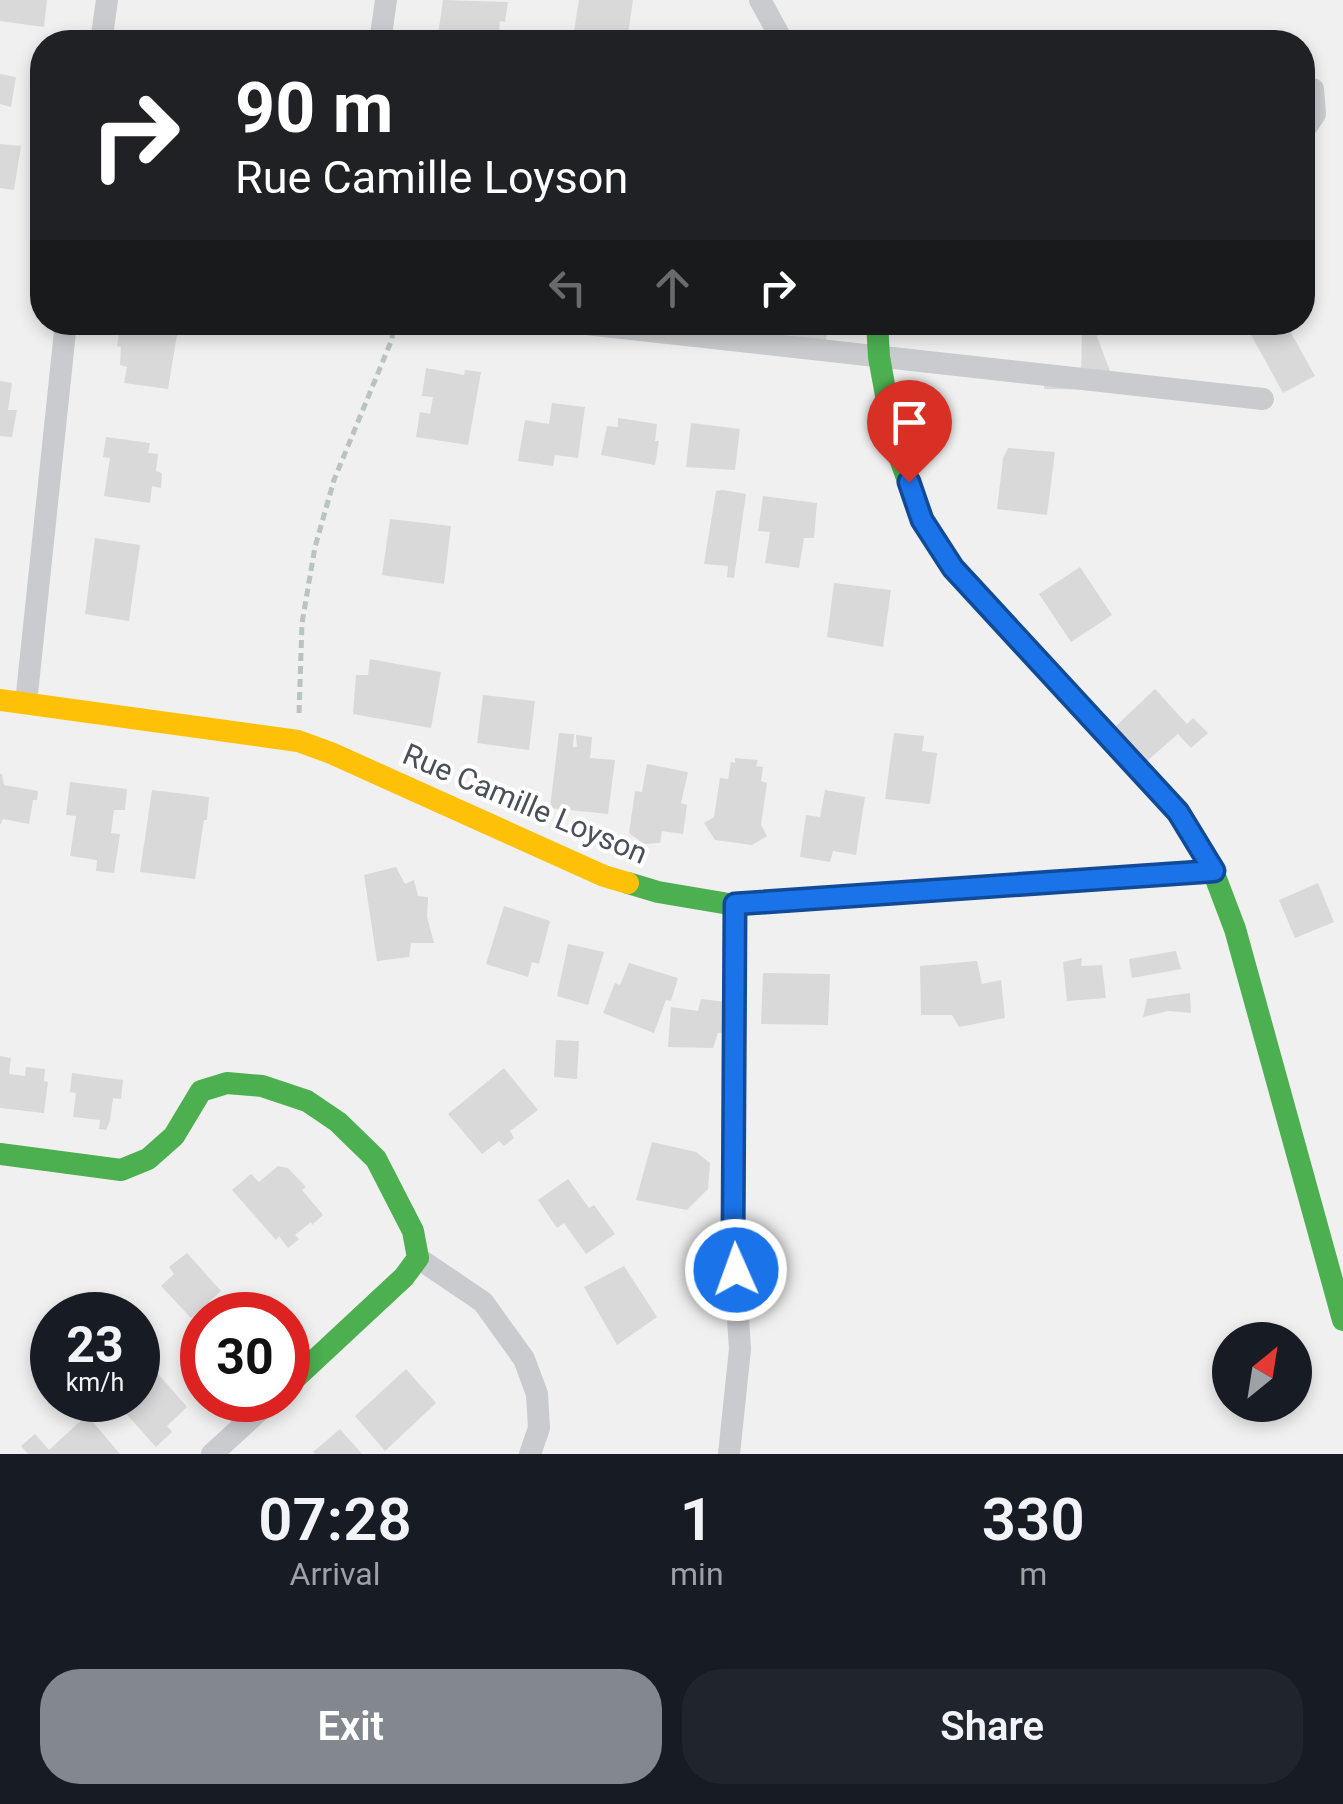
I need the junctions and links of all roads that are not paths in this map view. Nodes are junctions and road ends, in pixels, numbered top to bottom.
1 (106, 0) edge
2 (386, 0) edge
3 (760, 0) edge
4 (102, 30) edge
5 (382, 30) edge
6 (776, 30) edge
7 (65, 335) edge
8 (680, 335) edge
9 (878, 335) edge
10 (879, 358) junction
11 (1263, 399) dead end
12 (0, 700) edge
13 (26, 703) junction
14 (1214, 871) junction
15 (735, 904) junction
16 (0, 1154) edge
17 (418, 1258) junction
18 (1343, 1320) edge
19 (310, 1365) edge
20 (247, 1422) edge
21 (212, 1454) edge
22 (530, 1454) edge
23 (729, 1454) edge

1 - 4 street
2 - 5 street
3 - 6 street
7 - 13 street
8 - 10 street
9 - 10 street
10 - 11 street
10 - 14 street
12 - 13 street, Rue Camille Loyson
13 - 15 street, Rue Camille Loyson
14 - 15 street, Rue Camille Loyson
14 - 18 street
15 - 23 street
16 - 17 street
17 - 19 street
17 - 22 street
20 - 21 street

